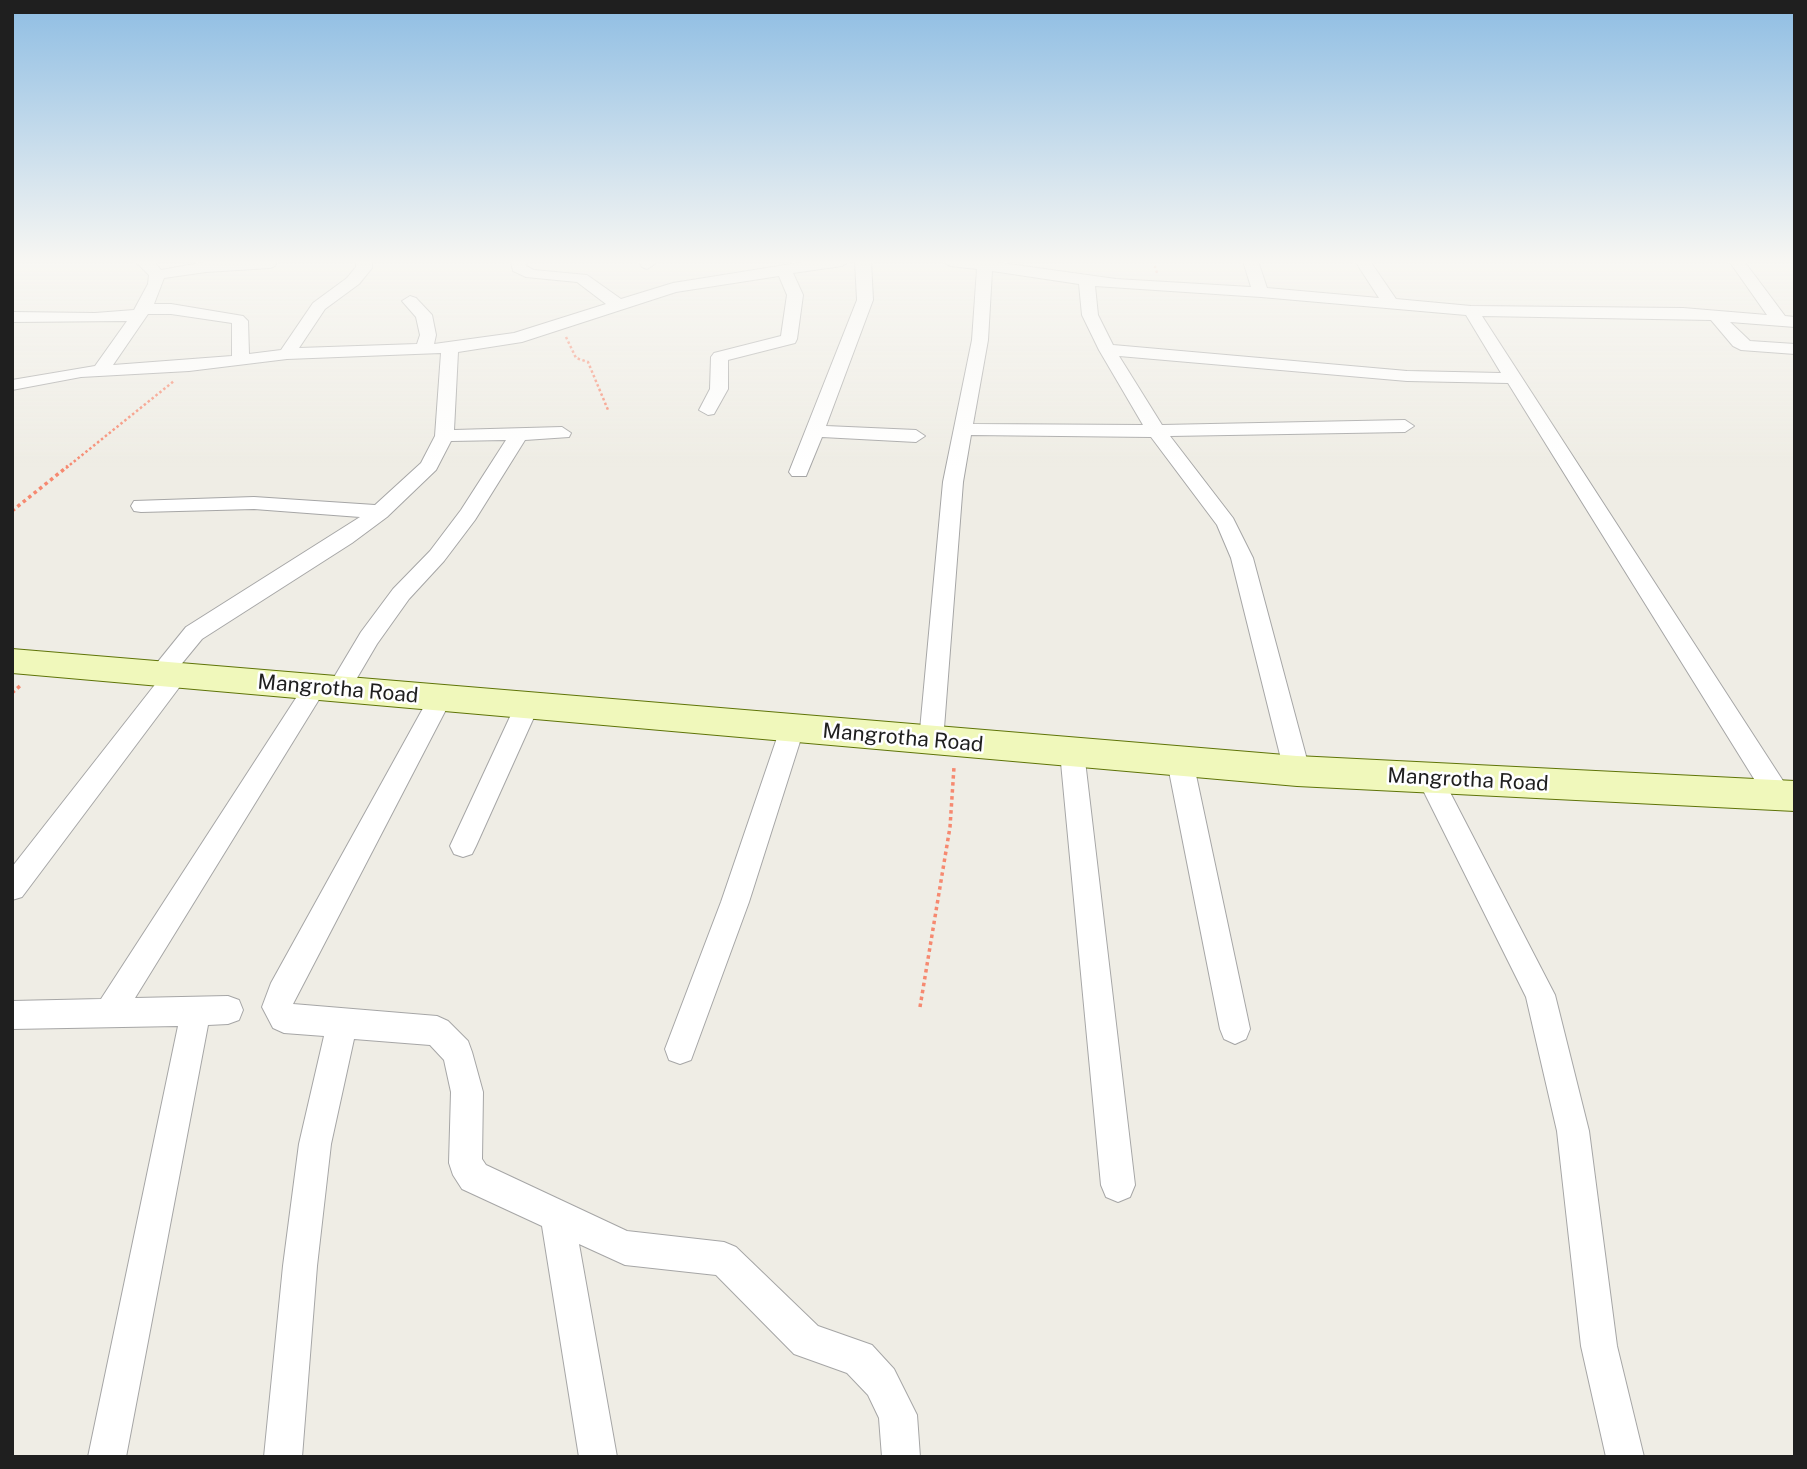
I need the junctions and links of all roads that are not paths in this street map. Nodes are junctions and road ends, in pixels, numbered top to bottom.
1 (128, 330) edge
2 (240, 330) edge
3 (304, 330) edge
4 (428, 330) edge
5 (548, 330) edge
6 (790, 330) edge
7 (854, 330) edge
8 (981, 330) edge
9 (1097, 330) edge
10 (1483, 330) edge
11 (1727, 330) edge
12 (450, 348) junction
13 (424, 349) junction
14 (1795, 349) edge
15 (1107, 350) junction
16 (287, 354) junction
17 (240, 359) junction
18 (101, 370) junction
19 (1513, 378) junction
20 (12, 385) edge
21 (708, 410) dead end
22 (1405, 426) dead end
23 (963, 429) junction
24 (815, 431) junction
25 (1156, 431) junction
26 (562, 433) dead end
27 (519, 434) junction
28 (444, 436) junction
29 (916, 436) dead end
30 (799, 472) dead end
31 (141, 506) dead end
32 (380, 512) junction
33 (12, 661) edge
34 (168, 674) junction
35 (327, 688) junction
36 (440, 698) junction
37 (527, 706) junction
38 (792, 729) junction
39 (944, 742) junction
40 (1072, 752) junction
41 (1180, 761) junction
42 (1297, 771) junction
43 (1430, 778) junction
44 (1786, 796) edge
45 (463, 846) dead end
46 (12, 888) edge
47 (110, 1011) junction
48 (12, 1016) edge
49 (342, 1023) junction
50 (1235, 1029) dead end
51 (680, 1049) dead end
52 (1118, 1185) dead end
53 (557, 1216) junction
54 (107, 1457) edge
55 (282, 1457) edge
56 (598, 1457) edge
57 (901, 1457) edge
58 (1625, 1457) edge

1 - 18 street
2 - 17 street
3 - 16 street
4 - 13 street
5 - 12 street
6 - 21 street
7 - 24 street
8 - 23 street
9 - 15 street
10 - 19 street
11 - 14 street
12 - 13 street
12 - 28 street
13 - 16 street
15 - 19 street
15 - 25 street
16 - 17 street
17 - 18 street
18 - 20 street
19 - 44 street
22 - 25 street
23 - 25 street
23 - 39 street
24 - 29 street
24 - 30 street
25 - 42 street
26 - 27 street
27 - 28 street
27 - 35 street
28 - 32 street
31 - 32 street
32 - 34 street
33 - 34 main road, Mangrotha Road
34 - 35 main road, Mangrotha Road
34 - 46 street
35 - 36 main road, Mangrotha Road
35 - 47 street
36 - 37 main road, Mangrotha Road
36 - 49 street
37 - 38 main road, Mangrotha Road
37 - 45 street
38 - 39 main road, Mangrotha Road
38 - 51 street
39 - 40 main road, Mangrotha Road
40 - 41 main road, Mangrotha Road
40 - 52 street
41 - 42 main road, Mangrotha Road
41 - 50 street
42 - 43 main road, Mangrotha Road
43 - 44 main road, Mangrotha Road
43 - 58 street
47 - 48 street
47 - 54 street
49 - 53 street
49 - 55 street
53 - 56 street
53 - 57 street

